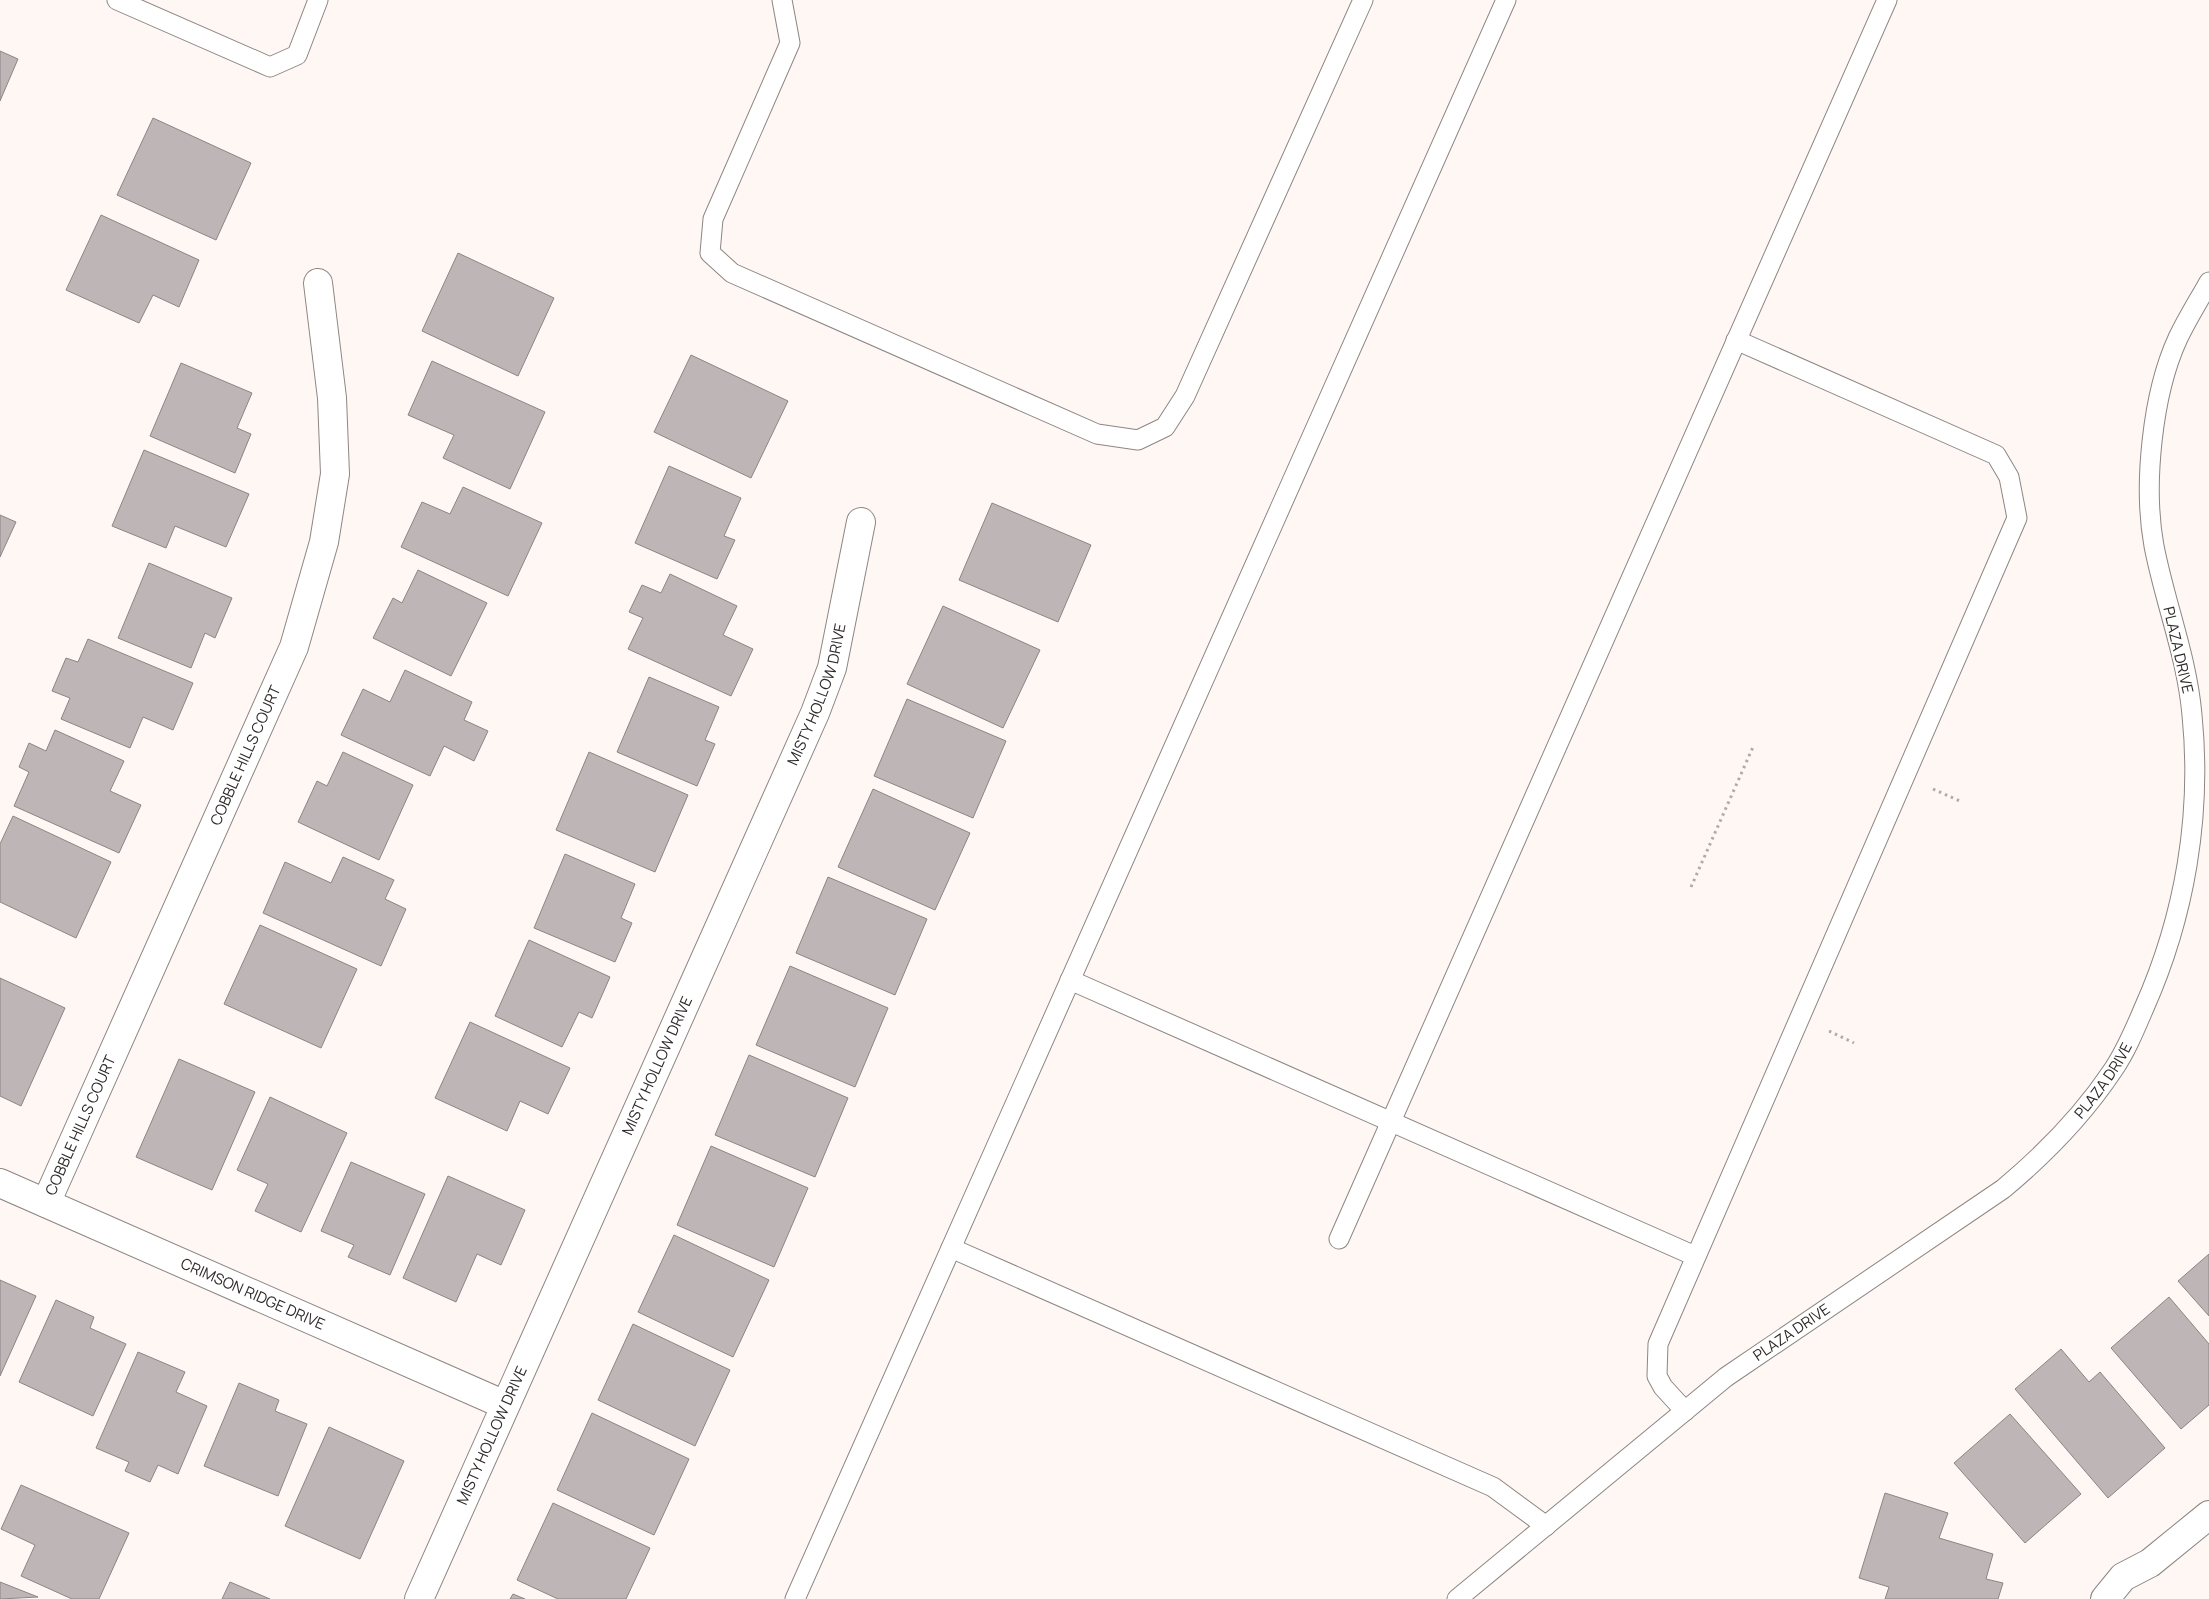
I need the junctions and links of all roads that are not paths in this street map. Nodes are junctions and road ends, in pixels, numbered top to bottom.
1 (117, 0) edge
2 (318, 0) edge
3 (782, 0) edge
4 (1363, 0) edge
5 (1506, 0) edge
6 (1887, 0) edge
7 (2209, 282) edge
8 (318, 283) dead end
9 (1736, 340) junction
10 (862, 522) dead end
11 (1070, 980) junction
12 (1391, 1122) junction
13 (0, 1183) edge
14 (46, 1203) junction
15 (1339, 1239) dead end
16 (951, 1248) junction
17 (1695, 1256) junction
18 (505, 1405) junction
19 (1685, 1411) junction
20 (2209, 1515) edge
21 (1546, 1526) junction
22 (419, 1599) edge
23 (795, 1599) edge
24 (1457, 1599) edge
25 (2106, 1599) edge

1 - 2 lane
3 - 4 lane
5 - 11 lane
6 - 9 lane
7 - 19 lane, PLAZA DRIVE
8 - 14 street, COBBLE HILLS COURT
9 - 12 lane
9 - 17 lane
10 - 18 street, MISTY HOLLOW DRIVE
11 - 12 lane
11 - 16 lane
12 - 15 lane
12 - 17 lane
13 - 14 street, CRIMSON RIDGE DRIVE
14 - 18 street, CRIMSON RIDGE DRIVE
16 - 21 lane
16 - 23 lane
17 - 19 lane
18 - 22 street, MISTY HOLLOW DRIVE
19 - 21 lane, PLAZA DRIVE
20 - 25 street
21 - 24 lane, PLAZA DRIVE

